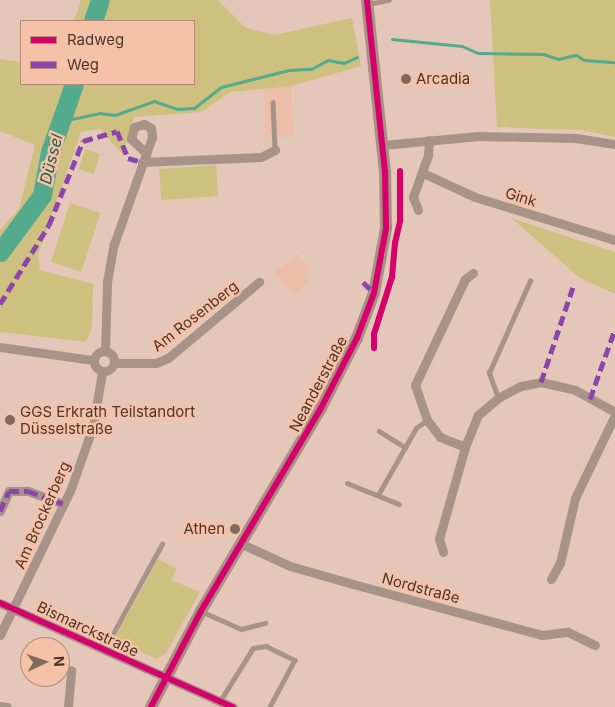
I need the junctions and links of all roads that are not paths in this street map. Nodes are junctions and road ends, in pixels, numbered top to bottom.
1 (389, 0) edge
2 (367, 2) edge
3 (273, 102) dead end
4 (429, 140) junction
5 (615, 144) edge
6 (383, 146) junction
7 (275, 150) joint
8 (146, 153) dead end
9 (142, 162) junction
10 (422, 173) junction
11 (418, 210) dead end
12 (615, 240) edge
13 (473, 273) dead end
14 (530, 281) dead end
15 (260, 282) dead end
16 (0, 347) edge
17 (105, 351) junction
18 (93, 360) junction
19 (114, 363) junction
20 (102, 372) junction
21 (498, 398) junction
22 (615, 414) edge
23 (426, 420) junction
24 (379, 431) dead end
25 (405, 447) junction
26 (465, 447) junction
27 (347, 483) dead end
28 (378, 495) junction
29 (63, 504) junction
30 (399, 504) dead end
31 (0, 511) edge
32 (162, 544) dead end
33 (242, 544) junction
34 (443, 552) dead end
35 (551, 579) dead end
36 (0, 603) edge
37 (13, 609) junction
38 (201, 611) junction
39 (265, 623) dead end
40 (0, 635) edge
41 (594, 645) dead end
42 (104, 650) junction
43 (71, 670) dead end
44 (166, 678) junction
45 (220, 703) edge
46 (0, 706) edge
47 (7, 707) edge
48 (68, 707) edge
49 (151, 707) edge
50 (233, 707) edge
51 (270, 707) edge

1 - 2 lane
2 - 6 main road, Neanderstraße
3 - 7 lane
4 - 5 street
4 - 6 street
4 - 10 street
6 - 33 main road, Neanderstraße
7 - 9 street
8 - 9 street
9 - 17 street
10 - 11 street
10 - 12 street, Gink
13 - 23 street
14 - 21 lane
15 - 19 street, Am Rosenberg
16 - 18 street
17 - 18 street
17 - 19 street
18 - 20 street
19 - 20 street
20 - 29 street, Am Brockerberg
21 - 22 street
21 - 26 street
22 - 35 street
23 - 25 lane
23 - 26 street
24 - 25 lane
25 - 28 lane
26 - 34 street
27 - 28 lane
28 - 30 lane
29 - 31 street
29 - 37 street, Am Brockerberg
32 - 42 lane
33 - 38 main road, Neanderstraße
33 - 41 street, Nordstraße
36 - 37 street, Bismarckstraße
37 - 40 street, Am Brockerberg
37 - 42 street, Bismarckstraße
38 - 39 lane
38 - 44 main road, Neanderstraße
42 - 44 street, Bismarckstraße
43 - 48 street
44 - 45 street, Bismarckstraße
44 - 49 main road, Neanderstraße
45 - 50 street, Bismarckstraße
45 - 51 lane
46 - 47 street

